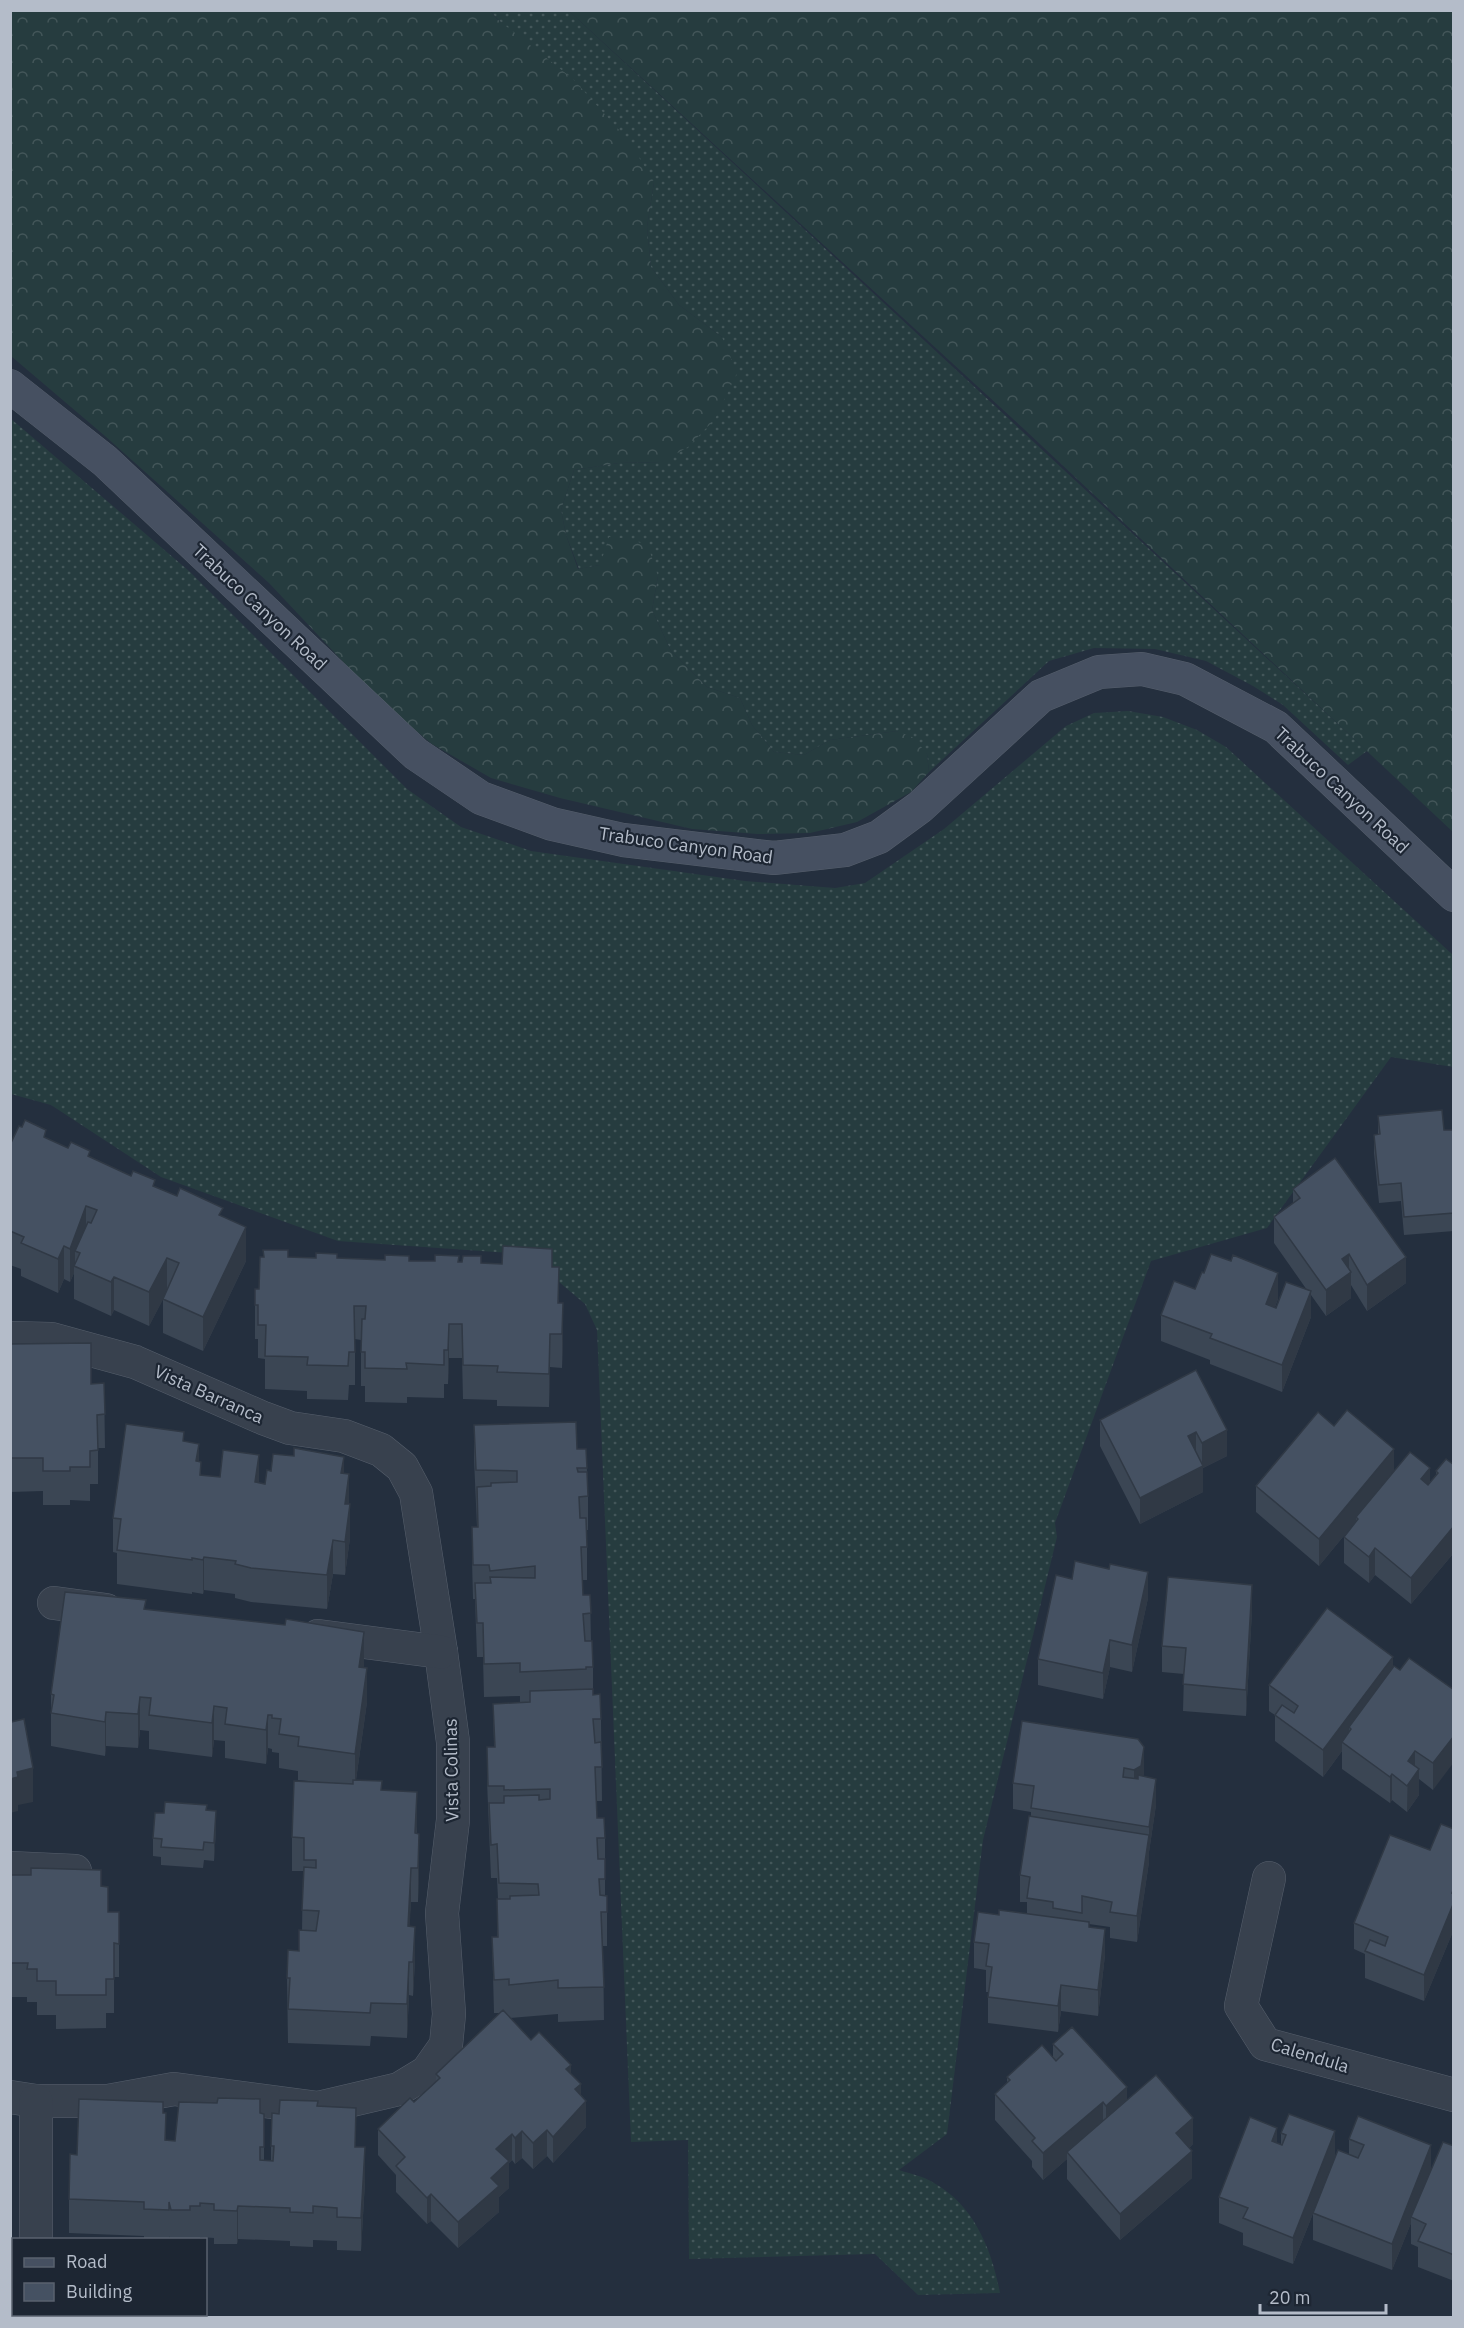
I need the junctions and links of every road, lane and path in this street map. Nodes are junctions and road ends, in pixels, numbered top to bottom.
1 (10, 386) edge
2 (1454, 895) edge
3 (10, 1338) edge
4 (402, 1467) joint
5 (54, 1603) dead end
6 (136, 1614) edge
7 (289, 1633) edge
8 (441, 1652) junction
9 (10, 1868) edge
10 (84, 1871) edge
11 (1269, 1878) dead end
12 (1454, 2095) edge
13 (23, 2099) edge
14 (36, 2238) edge

1 - 2 main road, Trabuco Canyon Road
3 - 4 street, Vista Barranca
4 - 8 street, Vista Colinas
5 - 6 street
7 - 8 street
8 - 13 street, Vista Colinas
9 - 10 street
11 - 12 street, Calendula
13 - 14 street

